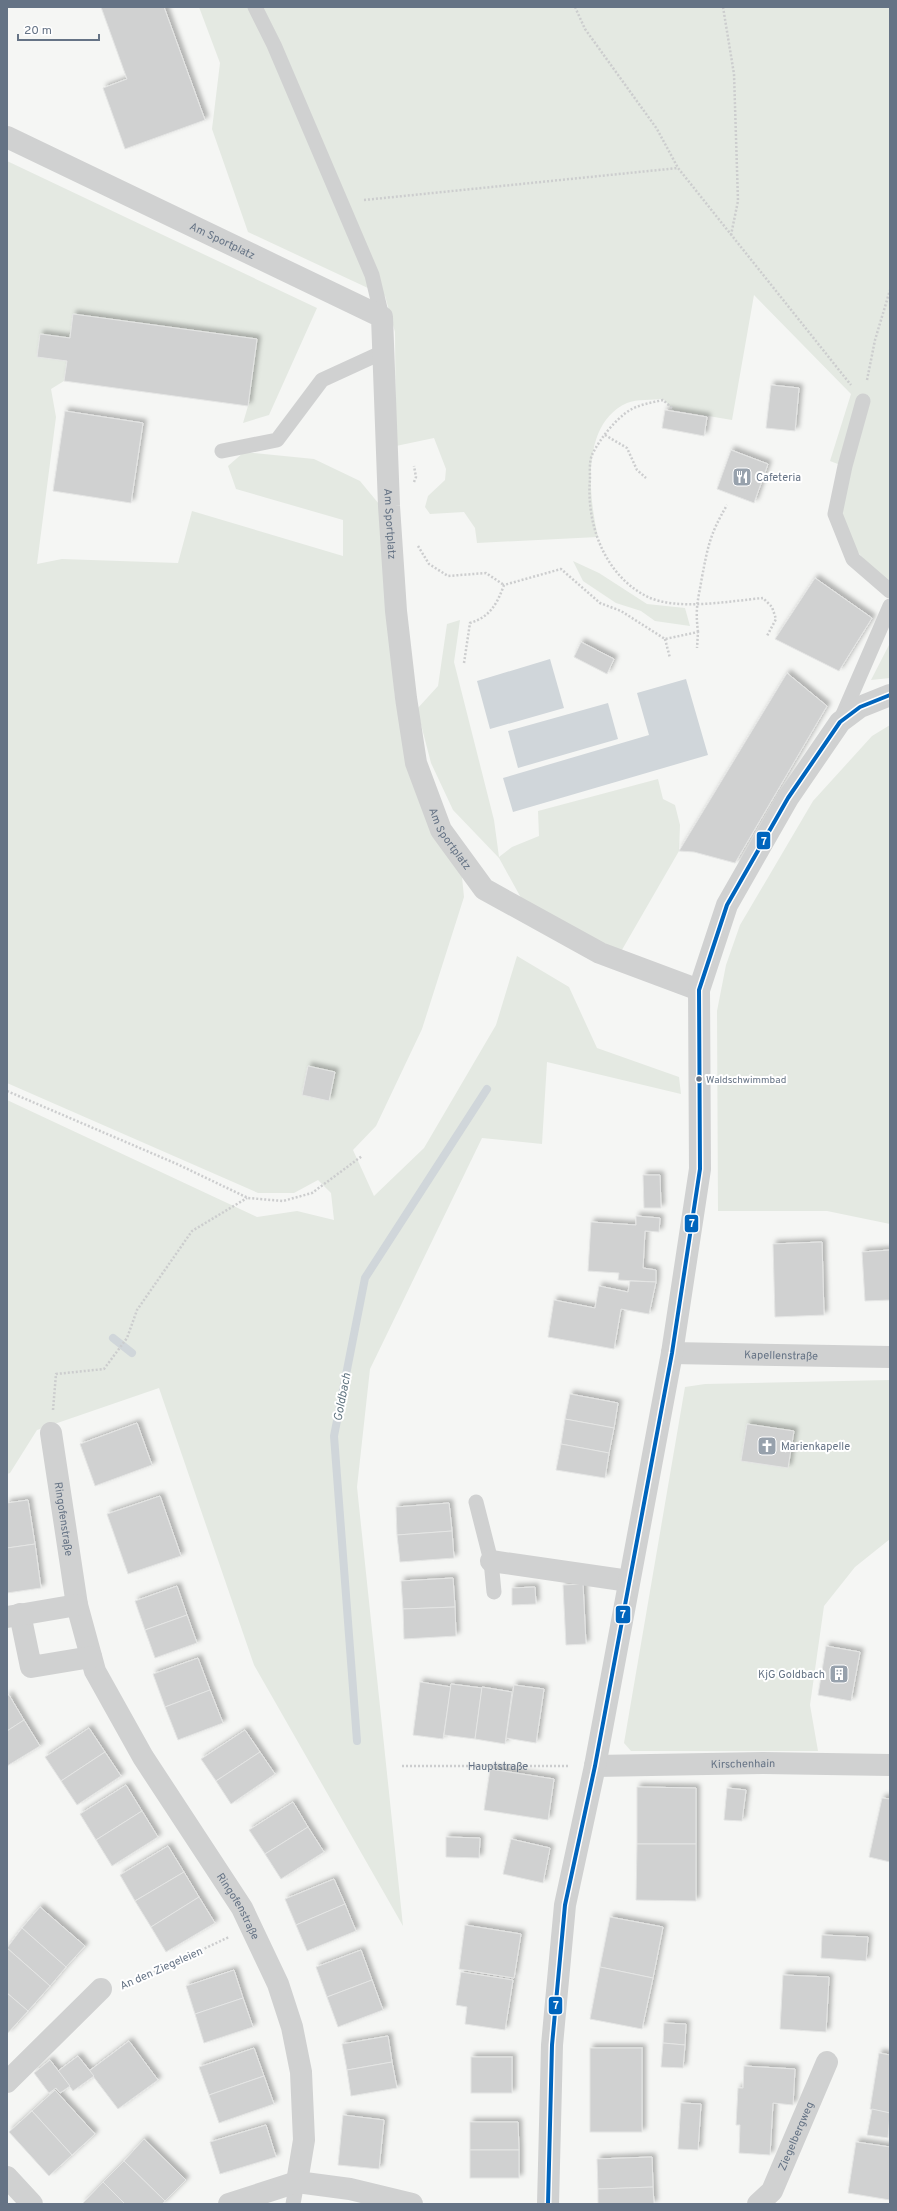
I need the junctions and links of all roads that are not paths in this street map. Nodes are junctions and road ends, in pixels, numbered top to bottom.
1 (255, 7) edge
2 (7, 137) edge
3 (382, 317) junction
4 (383, 352) junction
5 (864, 401) road end
6 (222, 451) dead end
7 (890, 591) edge
8 (890, 606) edge
9 (890, 695) edge
10 (840, 722) junction
11 (700, 990) junction
12 (672, 1353) junction
13 (890, 1357) edge
14 (51, 1433) road end
15 (476, 1502) dead end
16 (491, 1561) junction
17 (629, 1581) junction
18 (494, 1592) dead end
19 (77, 1605) junction
20 (14, 1615) edge
21 (91, 1657) junction
22 (890, 1764) edge
23 (595, 1766) junction
24 (101, 1990) road end
25 (827, 2062) dead end
26 (7, 2082) edge
27 (7, 2177) edge
28 (297, 2182) junction
29 (387, 2201) edge
30 (32, 2204) edge
31 (229, 2204) edge
32 (293, 2204) edge
33 (412, 2204) edge
34 (548, 2204) edge
35 (758, 2204) edge

1 - 3 lane
2 - 3 street, Am Sportplatz
3 - 4 street, Am Sportplatz
4 - 6 lane
4 - 11 street, Am Sportplatz
5 - 7 lane
8 - 10 lane
9 - 10 street
10 - 11 street
11 - 12 street
12 - 13 street, Kapellenstraße
12 - 17 street
14 - 19 street, Ringofenstraße
15 - 16 lane
16 - 17 street
16 - 18 lane
17 - 23 street
19 - 20 street
19 - 21 street, Ringofenstraße
20 - 21 street
21 - 28 street, Ringofenstraße
22 - 23 street, Kirschenhain
23 - 34 street
24 - 26 street
25 - 35 street, Ziegelbergweg
27 - 30 street
28 - 29 street
28 - 31 street
28 - 32 lane
29 - 33 street

